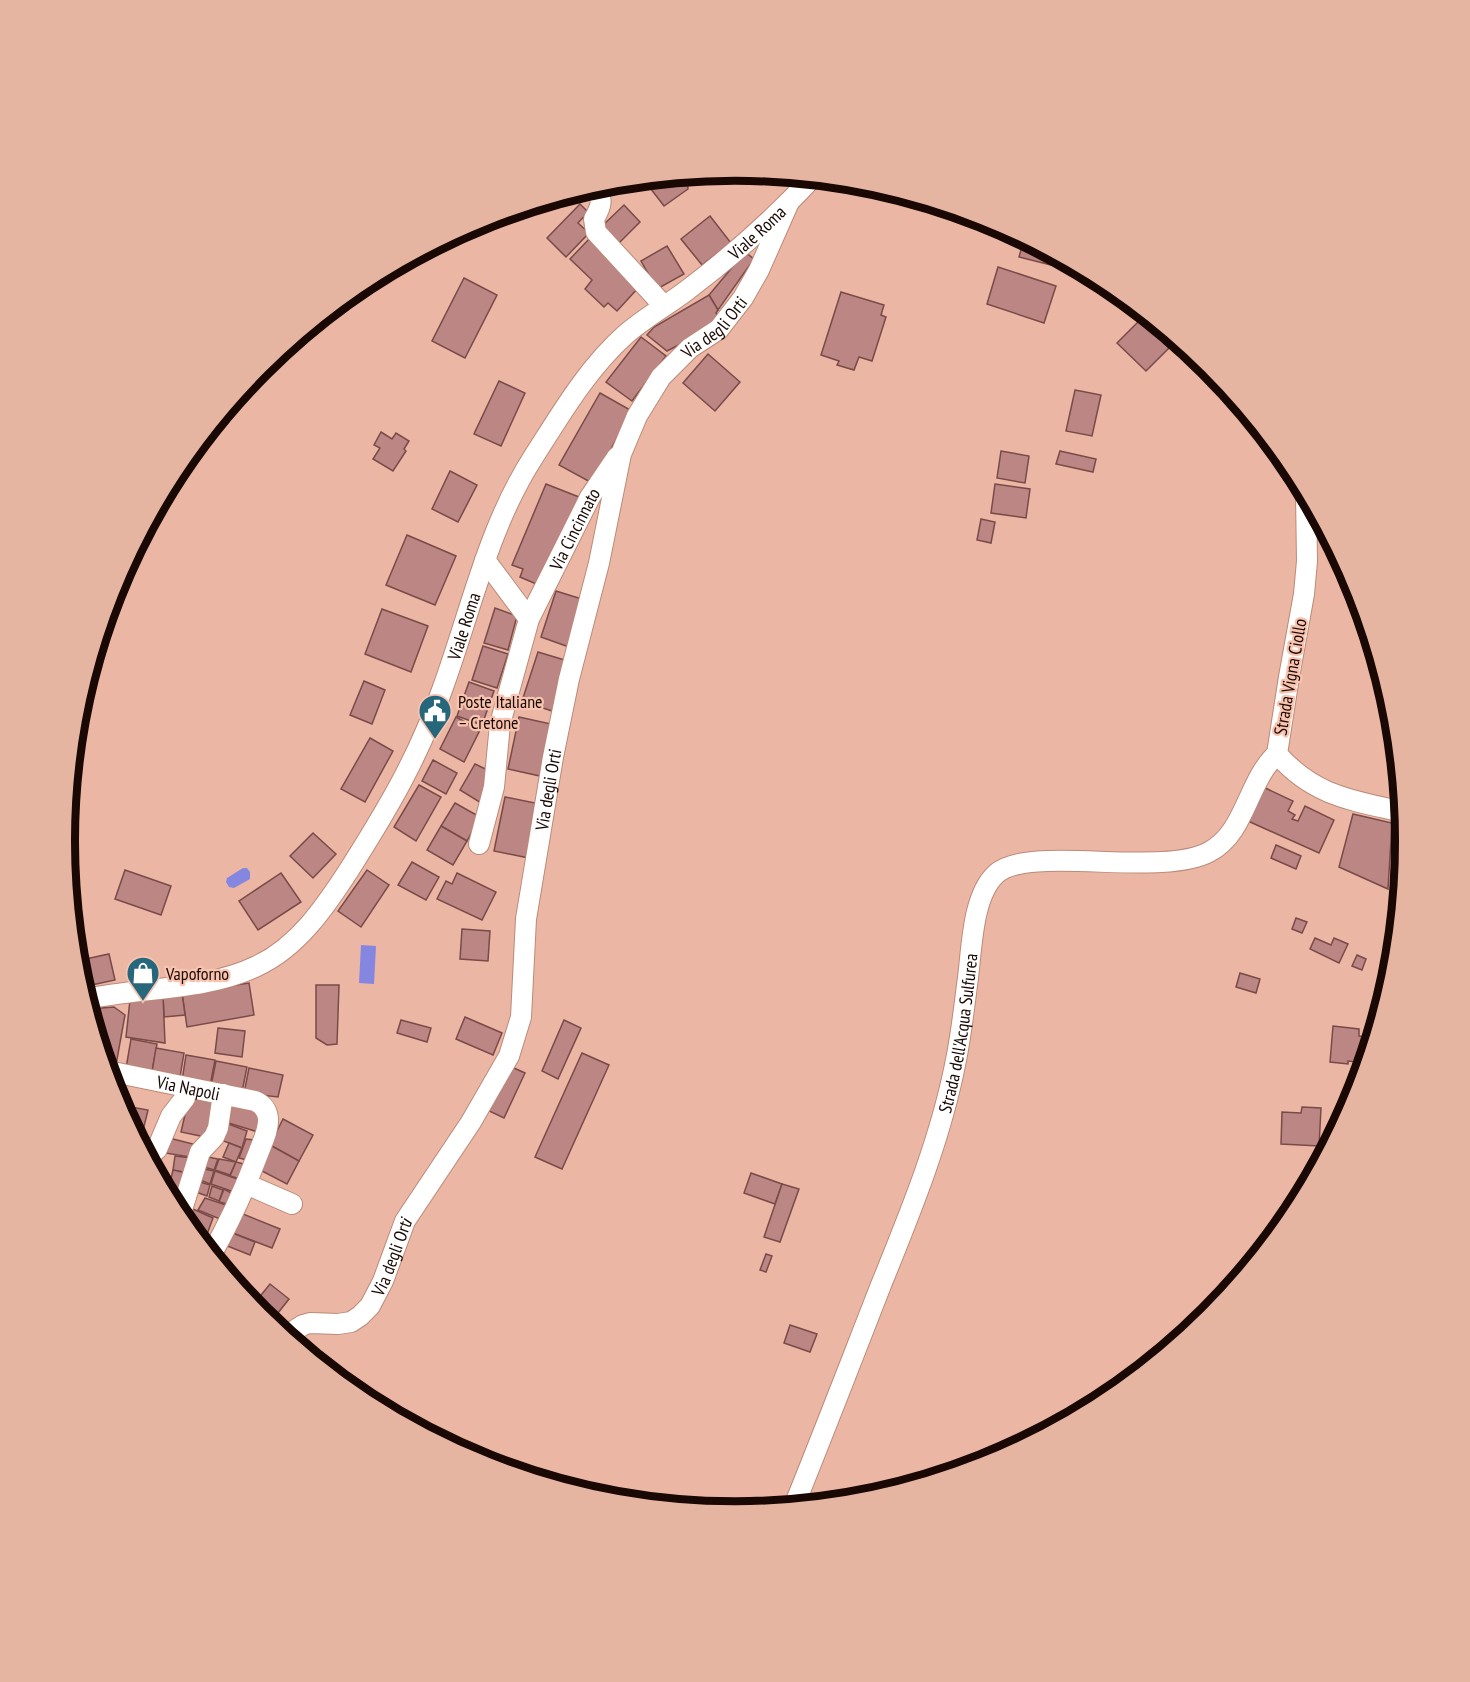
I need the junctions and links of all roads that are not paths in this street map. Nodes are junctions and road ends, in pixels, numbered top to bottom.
1 (805, 185) edge
2 (600, 195) edge
3 (789, 202) junction
4 (664, 306) junction
5 (625, 445) junction
6 (1306, 509) edge
7 (485, 560) junction
8 (529, 619) junction
9 (1277, 754) junction
10 (1394, 810) edge
11 (479, 844) dead end
12 (94, 997) edge
13 (117, 1073) edge
14 (223, 1094) junction
15 (185, 1098) dead end
16 (153, 1152) edge
17 (246, 1184) junction
18 (184, 1204) edge
19 (292, 1204) dead end
20 (214, 1247) edge
21 (294, 1331) edge
22 (797, 1498) edge

1 - 3 street, Viale Roma
2 - 4 street
3 - 4 street, Viale Roma
3 - 5 street, Via degli Orti
4 - 7 street, Viale Roma
5 - 8 street, Via Cincinnato
5 - 21 street, Via degli Orti
6 - 9 street, Strada Vigna Ciollo
7 - 8 street
7 - 12 street, Viale Roma
8 - 11 street, Via Cincinnato
9 - 10 street, Strada Vigna Ciollo
9 - 22 street, Strada dell'Acqua Sulfurea
13 - 14 street, Via Napoli
14 - 17 street, Via Napoli
14 - 18 street
15 - 16 street
17 - 19 street
17 - 20 street

